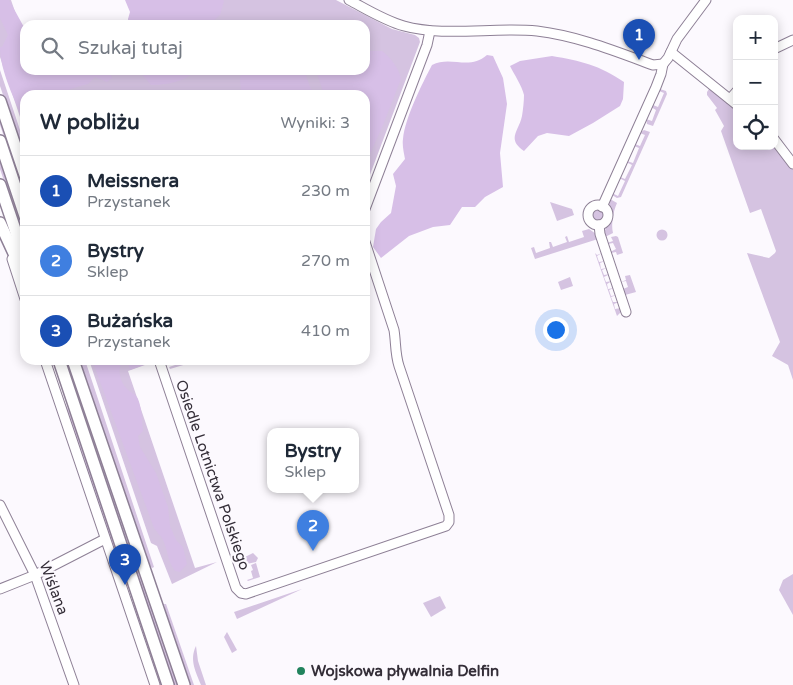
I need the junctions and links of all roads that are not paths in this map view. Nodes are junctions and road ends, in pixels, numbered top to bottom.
1 (349, 0) edge
2 (706, 0) edge
3 (430, 31) junction
4 (793, 40) edge
5 (778, 47) edge
6 (671, 52) junction
7 (663, 64) junction
8 (0, 100) edge
9 (733, 101) edge
10 (0, 141) edge
11 (778, 145) edge
12 (20, 160) edge
13 (793, 164) edge
14 (0, 184) edge
15 (370, 196) edge
16 (20, 201) edge
17 (602, 206) junction
18 (0, 223) edge
19 (599, 225) junction
20 (20, 243) edge
21 (370, 257) edge
22 (20, 266) edge
23 (20, 284) edge
24 (626, 312) dead end
25 (47, 365) edge
26 (61, 365) edge
27 (75, 365) edge
28 (161, 365) edge
29 (0, 505) edge
30 (105, 539) junction
31 (35, 575) junction
32 (0, 590) edge
33 (74, 685) edge
34 (155, 685) edge
35 (168, 685) edge
36 (184, 685) edge

1 - 3 street
2 - 6 street
3 - 7 street
3 - 15 street
4 - 5 street
6 - 7 street
6 - 9 street
7 - 17 street
8 - 12 main road
10 - 16 main road
11 - 13 street
14 - 20 main road
17 - 19 street
17 - 19 street
18 - 22 main road
18 - 23 street
19 - 24 street
21 - 28 street, Osiedle Lotnictwa Polskiego
25 - 30 street
26 - 35 main road
27 - 36 main road
29 - 31 street, Wiślana
30 - 31 street
30 - 34 street
31 - 32 street
31 - 33 street, Wiślana

